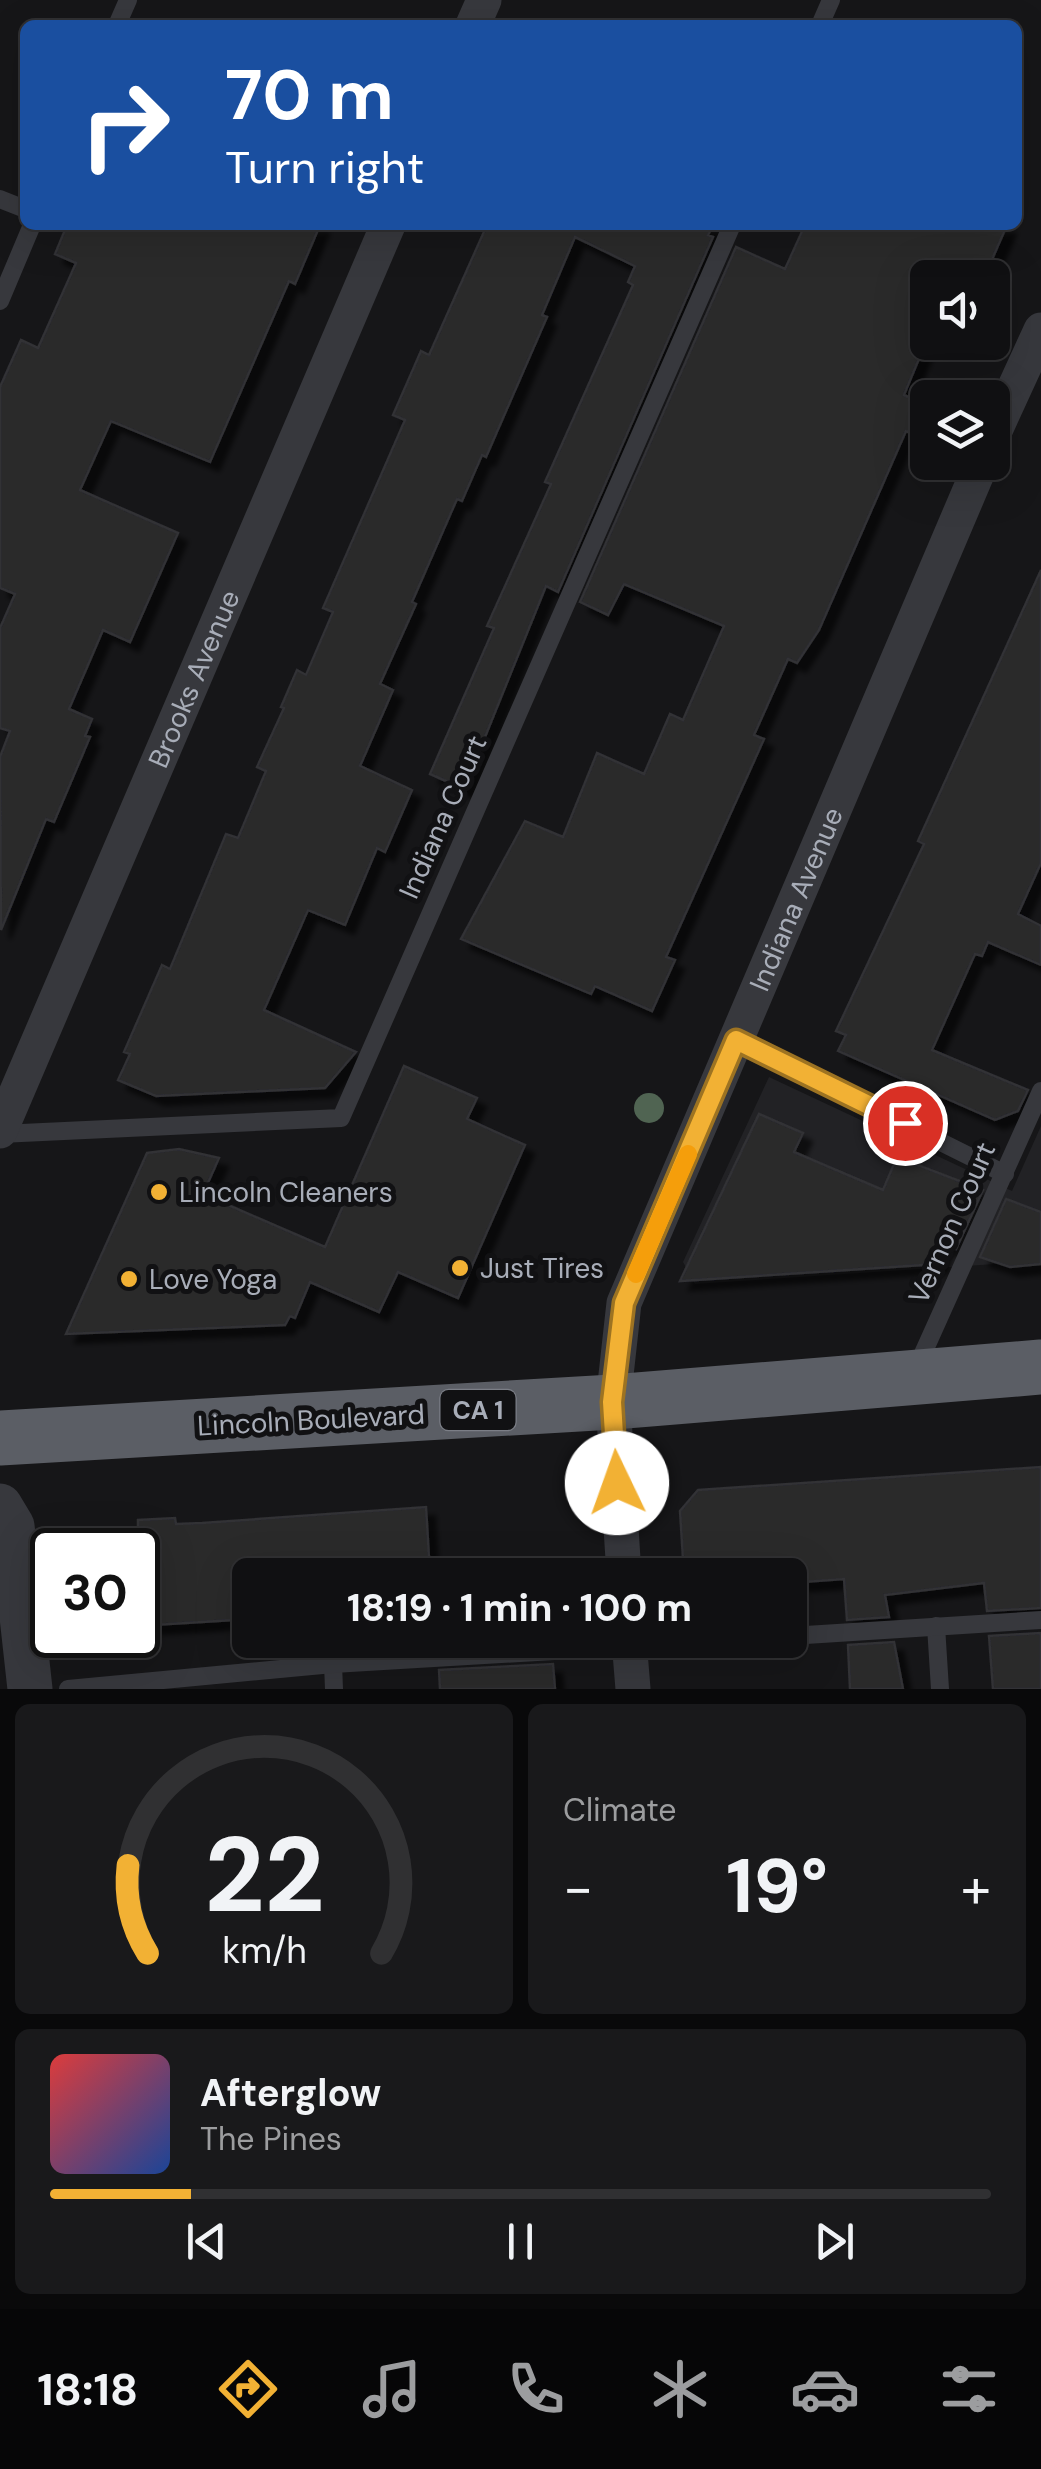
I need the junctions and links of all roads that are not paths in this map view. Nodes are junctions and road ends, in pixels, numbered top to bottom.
1 (30, 230) edge
2 (386, 230) edge
3 (730, 230) edge
4 (0, 301) edge
5 (1041, 330) edge
6 (1010, 398) edge
7 (974, 480) edge
8 (736, 1040) junction
9 (1041, 1091) edge
10 (0, 1132) edge
11 (1005, 1174) junction
12 (1041, 1367) edge
13 (912, 1378) junction
14 (612, 1402) junction
15 (0, 1438) edge
16 (0, 1506) edge
17 (623, 1558) edge
18 (1041, 1620) edge
19 (936, 1626) junction
20 (807, 1635) edge
21 (421, 1658) edge
22 (631, 1658) edge
23 (332, 1664) junction
24 (30, 1689) edge
25 (68, 1689) edge
26 (334, 1689) edge
27 (633, 1689) edge
28 (940, 1689) edge

1 - 4 lane
2 - 10 street, Brooks Avenue
3 - 10 lane, Indiana Court
5 - 6 street
7 - 8 street, Indiana Avenue
8 - 11 lane
8 - 14 street, Indiana Avenue
9 - 11 lane, Vernon Court
11 - 13 lane, Vernon Court
12 - 13 highway, Lincoln Boulevard / CA 1
13 - 14 highway, Lincoln Boulevard / CA 1
14 - 15 highway, Lincoln Boulevard / CA 1
14 - 17 street, Indiana Avenue
16 - 24 street
18 - 19 lane
19 - 20 lane
19 - 28 lane
21 - 23 lane
22 - 27 street
23 - 25 lane
23 - 26 lane

